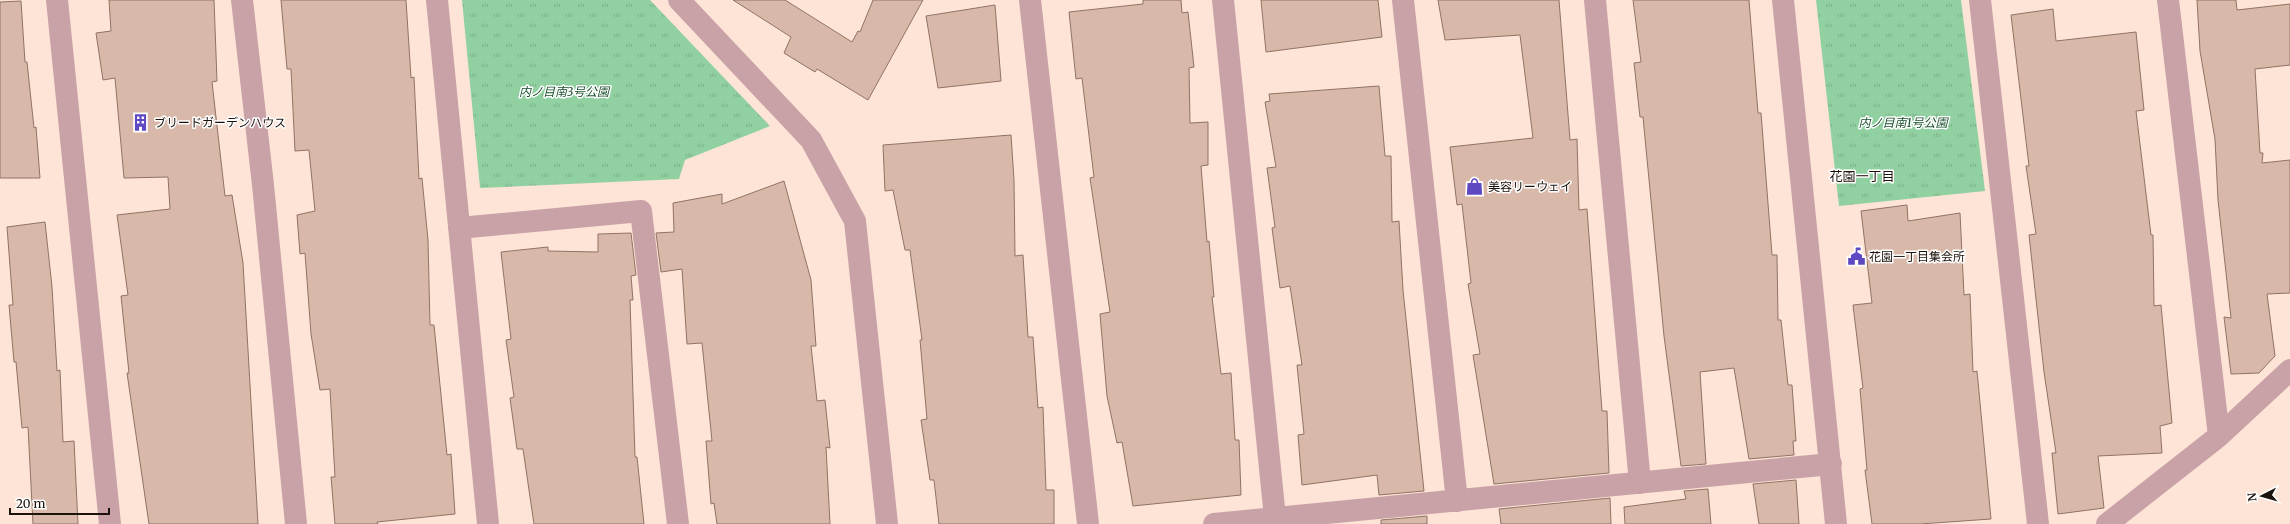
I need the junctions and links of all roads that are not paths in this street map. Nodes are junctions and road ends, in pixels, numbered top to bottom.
1 (57, 0) edge
2 (242, 0) edge
3 (437, 0) edge
4 (680, 0) edge
5 (1030, 0) edge
6 (1223, 0) edge
7 (1403, 0) edge
8 (1595, 0) edge
9 (1783, 0) edge
10 (1980, 0) edge
11 (2168, 0) edge
12 (459, 228) junction
13 (2290, 370) edge
14 (2219, 436) junction
15 (1831, 464) junction
16 (1640, 483) junction
17 (1457, 501) junction
18 (1275, 518) junction
19 (110, 524) edge
20 (296, 524) edge
21 (488, 524) edge
22 (678, 524) edge
23 (888, 524) edge
24 (1088, 524) edge
25 (1214, 524) edge
26 (1836, 524) edge
27 (2038, 524) edge
28 (2107, 524) edge

1 - 19 street
2 - 20 street
3 - 12 street
4 - 23 street
5 - 24 street
6 - 18 street
7 - 17 street
8 - 16 street
9 - 15 street
10 - 27 street
11 - 14 street
12 - 21 street
12 - 22 street
13 - 14 street
14 - 28 street
15 - 16 street
15 - 26 street
16 - 17 street
17 - 18 street
18 - 25 street

